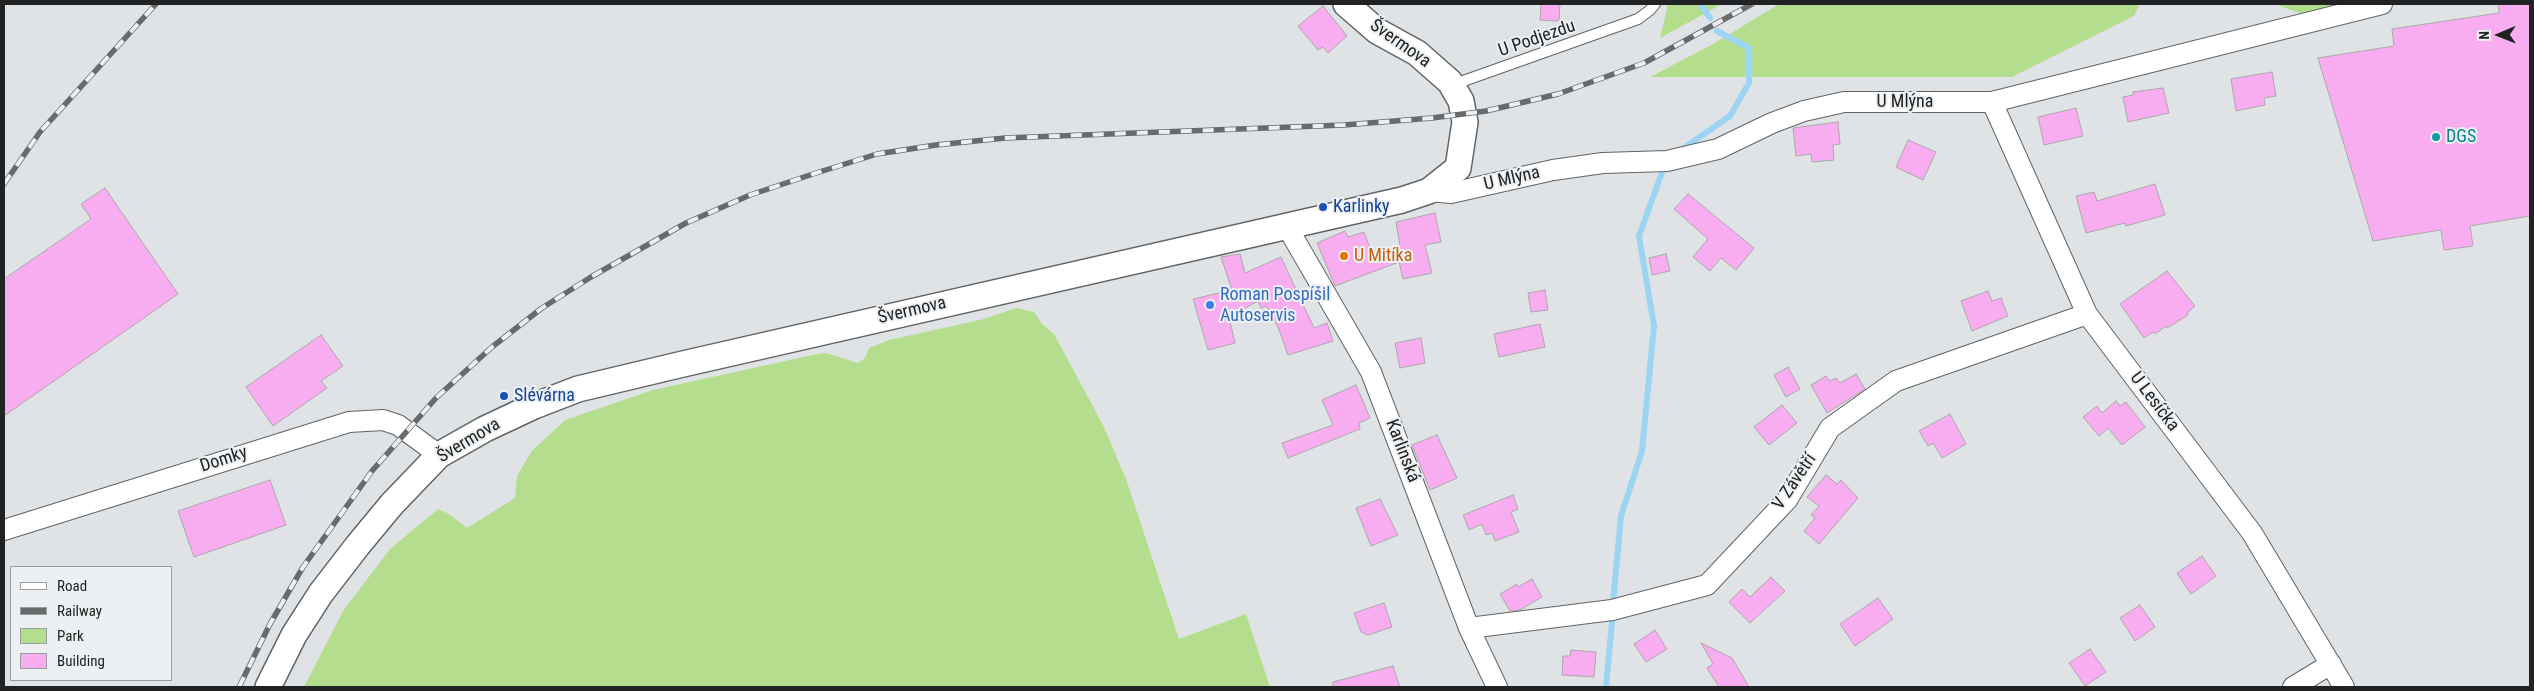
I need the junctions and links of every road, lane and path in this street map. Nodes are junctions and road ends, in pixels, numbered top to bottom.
1 (1346, 4) edge
2 (1655, 4) edge
3 (2382, 4) edge
4 (1452, 85) junction
5 (1992, 102) junction
6 (1430, 191) junction
7 (1286, 225) junction
8 (2087, 314) junction
9 (439, 455) junction
10 (4, 530) edge
11 (1469, 628) junction
12 (2330, 664) junction
13 (268, 687) edge
14 (1497, 687) edge
15 (2293, 687) edge
16 (2344, 687) edge

1 - 4 street, Švermova
2 - 4 lane, U Podjezdu
3 - 5 street, U Mlýna
4 - 6 street, Švermova
5 - 6 street, U Mlýna
5 - 8 street, U Lesíčka
6 - 7 street, Švermova
7 - 9 street, Švermova
7 - 11 street, Karlinská
8 - 11 street, V Závětří
8 - 12 street, U Lesíčka
9 - 10 street, Domky
9 - 13 street, Švermova
11 - 14 street, Karlinská
12 - 15 street
12 - 16 street, U Lesíčka

